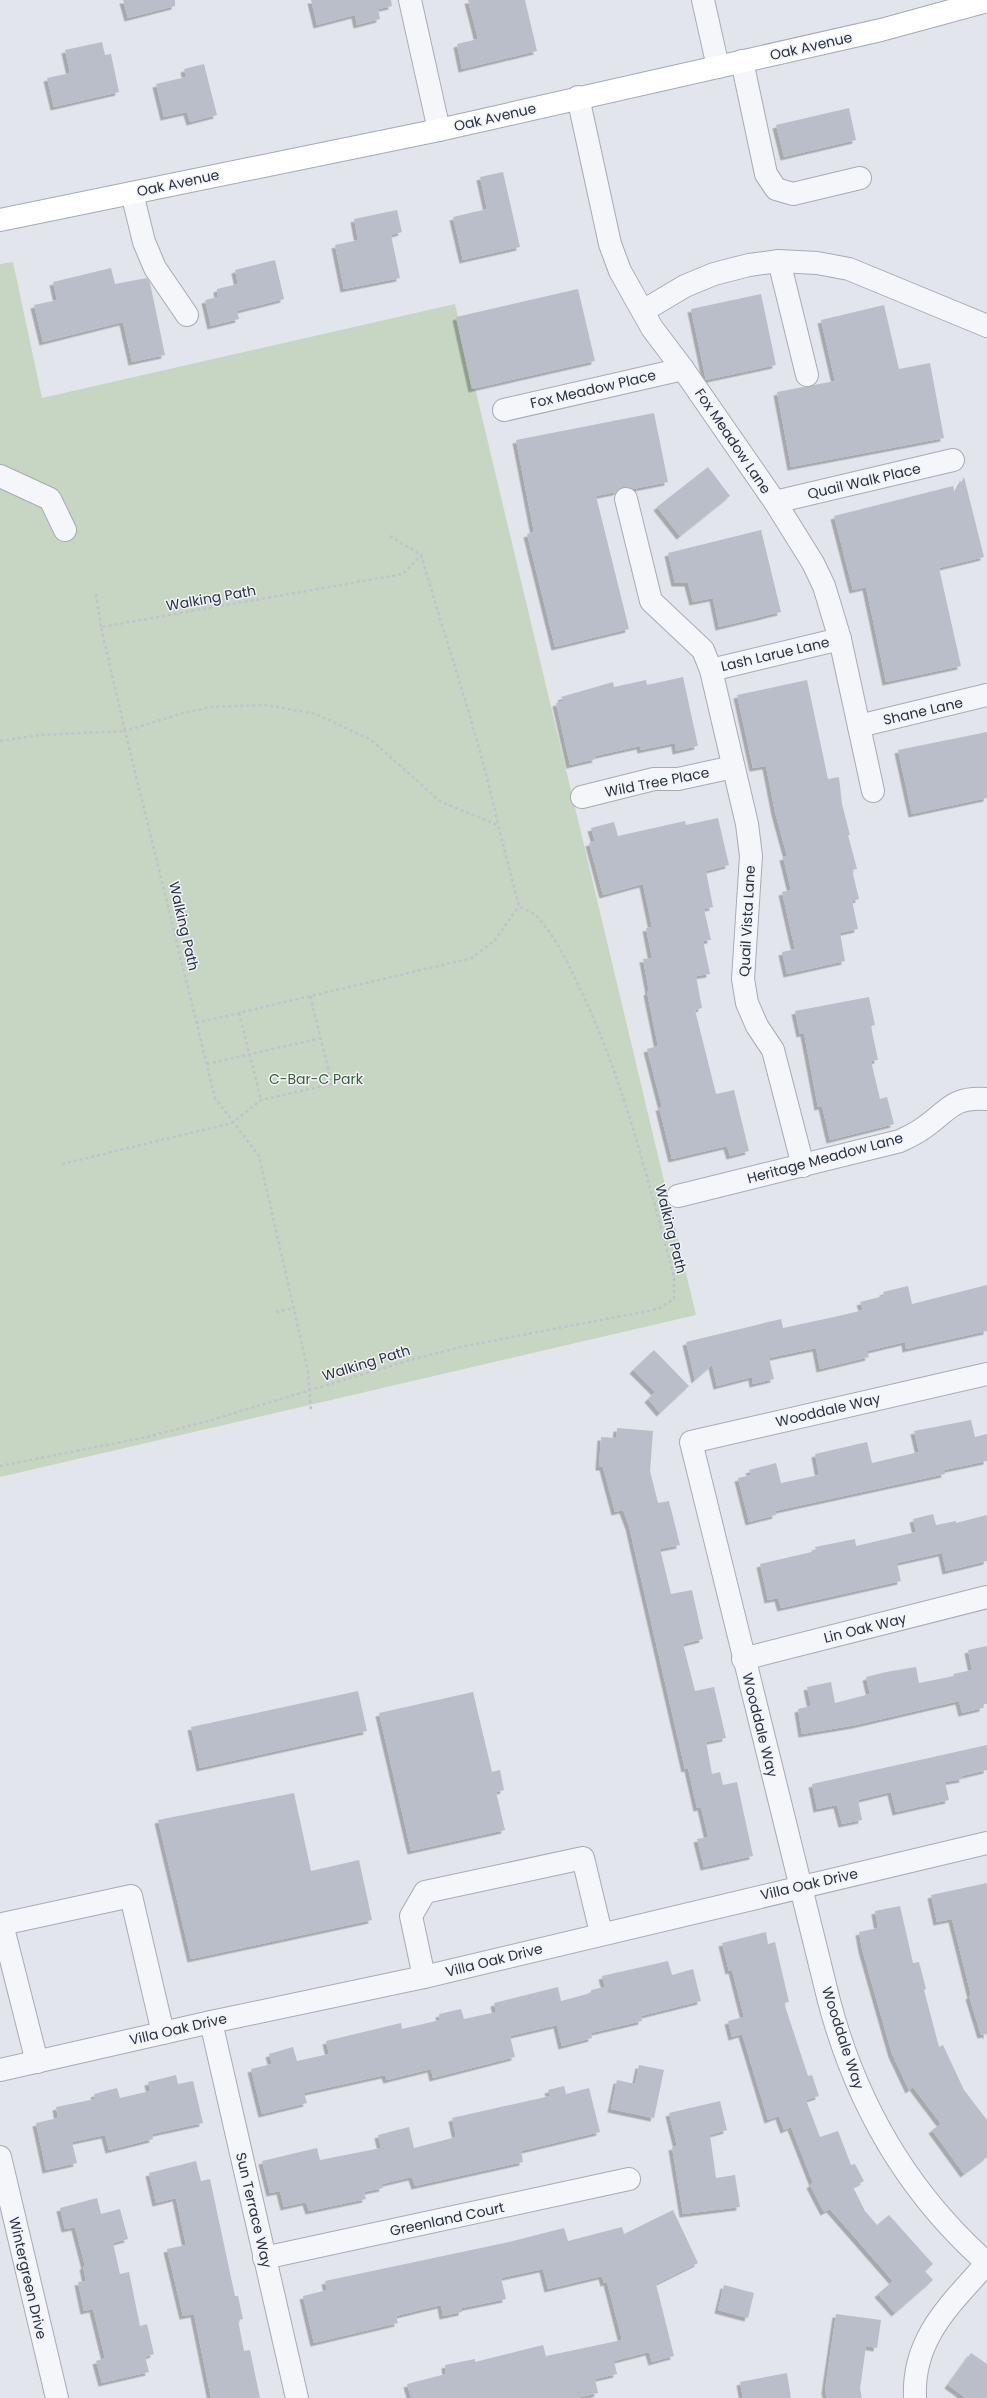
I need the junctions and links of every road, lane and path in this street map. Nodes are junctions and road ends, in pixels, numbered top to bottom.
1 (410, 0) edge
2 (703, 0) edge
3 (987, 1) edge
4 (742, 61) junction
5 (718, 67) junction
6 (578, 97) junction
7 (439, 130) junction
8 (860, 178) dead end
9 (132, 193) junction
10 (0, 220) edge
11 (779, 261) junction
12 (643, 311) junction
13 (187, 315) dead end
14 (987, 326) edge
15 (683, 369) junction
16 (807, 375) dead end
17 (504, 410) dead end
18 (953, 460) dead end
19 (0, 476) edge
20 (626, 499) dead end
21 (775, 502) junction
22 (65, 530) dead end
23 (390, 536) dead end
24 (421, 555) junction
25 (96, 594) dead end
26 (101, 627) junction
27 (840, 639) junction
28 (711, 670) junction
29 (987, 695) edge
30 (859, 726) junction
31 (125, 730) junction
32 (0, 740) edge
33 (733, 767) junction
34 (873, 791) dead end
35 (582, 796) dead end
36 (498, 825) junction
37 (519, 906) junction
38 (310, 995) junction
39 (239, 1013) junction
40 (196, 1023) junction
41 (321, 1038) junction
42 (249, 1054) junction
43 (207, 1064) junction
44 (987, 1099) edge
45 (261, 1100) junction
46 (232, 1123) junction
47 (62, 1164) dead end
48 (803, 1166) junction
49 (678, 1196) dead end
50 (294, 1308) junction
51 (276, 1312) dead end
52 (987, 1374) edge
53 (309, 1391) junction
54 (311, 1411) dead end
55 (0, 1466) edge
56 (987, 1597) edge
57 (743, 1659) junction
58 (987, 1843) edge
59 (800, 1886) junction
60 (601, 1933) junction
61 (424, 1977) junction
62 (211, 2022) junction
63 (163, 2033) junction
64 (37, 2062) junction
65 (0, 2070) edge
66 (0, 2157) edge
67 (629, 2180) dead end
68 (264, 2258) junction
69 (987, 2263) edge
70 (56, 2398) edge
71 (297, 2398) edge
72 (915, 2398) edge

1 - 7 street
2 - 5 street
3 - 4 main road, Oak Avenue
4 - 5 main road, Oak Avenue
4 - 8 street
5 - 6 main road, Oak Avenue
6 - 7 main road, Oak Avenue
6 - 12 street, Fox Meadow Lane
7 - 9 main road, Oak Avenue
9 - 10 main road, Oak Avenue
9 - 13 street
11 - 12 street
11 - 14 street
11 - 16 street
12 - 15 street, Fox Meadow Lane
15 - 17 street, Fox Meadow Place
15 - 21 street, Fox Meadow Lane
18 - 21 street, Quail Walk Place
19 - 22 street
20 - 28 street, Quail Vista Lane
21 - 27 street, Fox Meadow Lane
23 - 24 path
24 - 26 path, Walking Path
24 - 36 path
25 - 26 path
26 - 31 path, Walking Path
27 - 28 street, Lash Larue Lane
27 - 30 street, Fox Meadow Lane
28 - 33 street, Quail Vista Lane
29 - 30 street, Shane Lane
30 - 34 street, Fox Meadow Lane
31 - 32 path
31 - 36 path
31 - 40 path, Walking Path
33 - 35 street, Wild Tree Place
33 - 48 street, Quail Vista Lane
36 - 37 path
37 - 38 path
37 - 53 path, Walking Path
38 - 39 path
38 - 41 path
39 - 40 path
39 - 42 path
40 - 43 path, Walking Path
41 - 42 path
41 - 45 path
42 - 43 path
42 - 45 path
43 - 46 path, Walking Path
44 - 48 street, Heritage Meadow Lane
45 - 46 path
46 - 47 path
46 - 50 path, Walking Path
48 - 49 street, Heritage Meadow Lane
50 - 51 path
50 - 53 path, Walking Path
52 - 57 street, Wooddale Way
53 - 54 path
53 - 55 path, Walking Path
56 - 57 street, Lin Oak Way
57 - 59 street, Wooddale Way
58 - 59 street, Villa Oak Drive
59 - 60 street, Villa Oak Drive
59 - 69 street, Wooddale Way
60 - 61 street, Villa Oak Drive
60 - 61 street
61 - 62 street, Villa Oak Drive
62 - 63 street, Villa Oak Drive
62 - 68 street, Sun Terrace Way
63 - 64 street, Villa Oak Drive
63 - 64 street
64 - 65 street, Villa Oak Drive
66 - 70 street, Wintergreen Drive
67 - 68 street, Greenland Court
68 - 71 street, Sun Terrace Way
69 - 72 street

